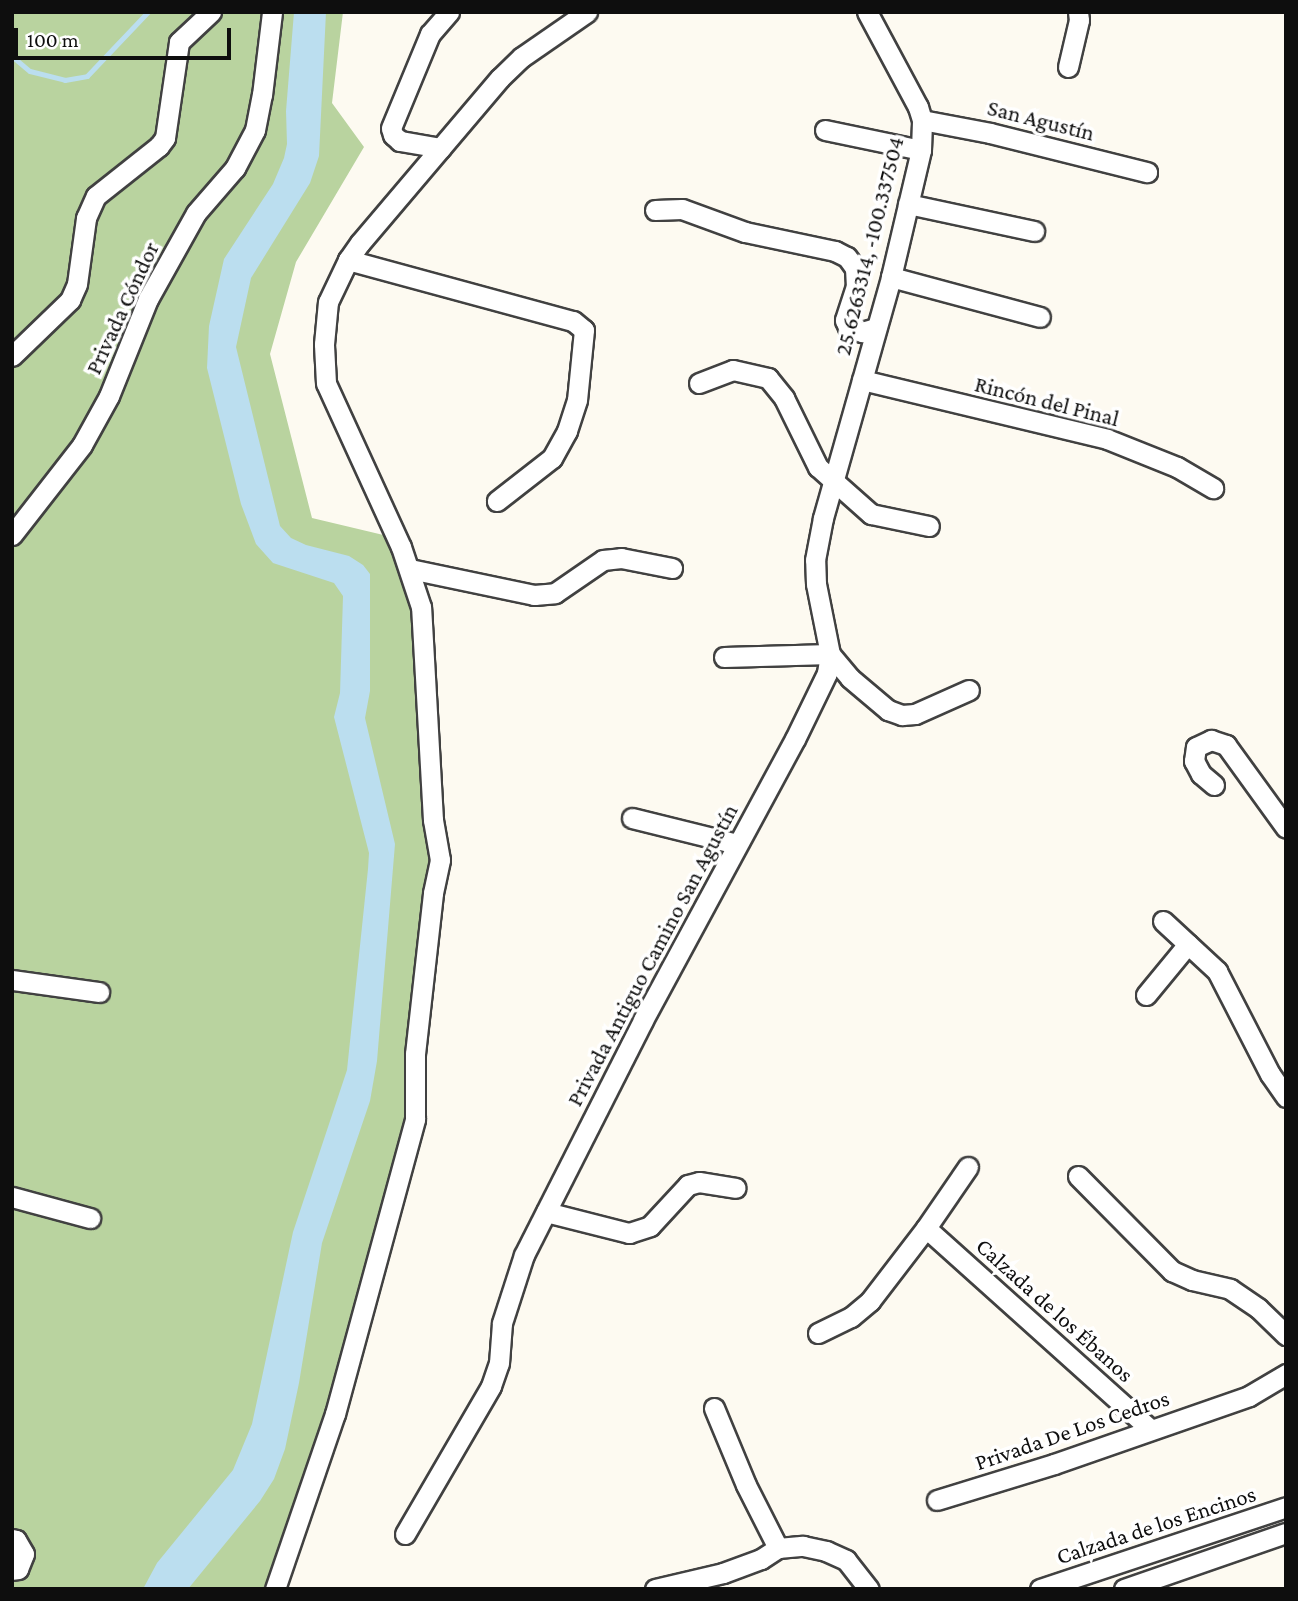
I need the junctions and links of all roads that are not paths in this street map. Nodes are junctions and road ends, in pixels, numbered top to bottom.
1 (211, 12) edge
2 (272, 12) edge
3 (449, 12) edge
4 (587, 12) edge
5 (867, 12) edge
6 (1078, 12) edge
7 (1068, 67) dead end
8 (922, 120) junction
9 (825, 130) dead end
10 (441, 148) junction
11 (921, 150) junction
12 (1147, 172) dead end
13 (908, 204) junction
14 (655, 210) dead end
15 (1034, 232) dead end
16 (348, 261) junction
17 (891, 277) junction
18 (1040, 317) dead end
19 (876, 328) junction
20 (12, 356) edge
21 (862, 380) junction
22 (699, 383) dead end
23 (834, 479) junction
24 (1213, 488) dead end
25 (497, 501) dead end
26 (929, 526) dead end
27 (12, 535) edge
28 (672, 568) dead end
29 (410, 569) junction
30 (830, 654) junction
31 (724, 657) dead end
32 (969, 690) dead end
33 (1214, 785) dead end
34 (632, 818) dead end
35 (1286, 828) edge
36 (737, 844) junction
37 (1163, 921) dead end
38 (1188, 944) junction
39 (12, 980) edge
40 (99, 992) dead end
41 (1146, 995) dead end
42 (1286, 1097) edge
43 (968, 1167) dead end
44 (1078, 1176) dead end
45 (736, 1188) dead end
46 (12, 1196) edge
47 (546, 1212) junction
48 (90, 1218) dead end
49 (926, 1228) junction
50 (818, 1333) dead end
51 (1286, 1335) edge
52 (1286, 1374) edge
53 (714, 1408) dead end
54 (1150, 1429) junction
55 (937, 1500) dead end
56 (1286, 1507) edge
57 (1286, 1533) edge
58 (405, 1534) dead end
59 (12, 1539) edge
60 (778, 1548) junction
61 (12, 1570) edge
62 (275, 1589) edge
63 (655, 1589) edge
64 (869, 1589) edge
65 (1040, 1589) edge
66 (1124, 1589) edge

1 - 20 street
2 - 27 street, Privada Cóndor
3 - 10 street
4 - 10 street
5 - 8 street, 25.6263314, -100.337504
6 - 7 street
8 - 11 street, 25.6263314, -100.337504
8 - 12 street, San Agustín
9 - 11 street
10 - 16 street
11 - 13 street, 25.6263314, -100.337504
13 - 15 street
13 - 17 street, 25.6263314, -100.337504
14 - 19 street
16 - 25 street
16 - 29 street
17 - 18 street
17 - 19 street, 25.6263314, -100.337504
19 - 21 street, 25.6263314, -100.337504
21 - 23 street, Privada Antiguo Camino San Agustín
21 - 24 street, Rincón del Pinal
22 - 23 street
23 - 26 street
23 - 30 street, Privada Antiguo Camino San Agustín
28 - 29 street
29 - 62 street
30 - 31 street
30 - 32 street
30 - 36 street, Privada Antiguo Camino San Agustín
33 - 35 street
34 - 36 street
36 - 47 street, Privada Antiguo Camino San Agustín
37 - 38 street
38 - 41 street
38 - 42 street
39 - 40 street
43 - 49 street
44 - 51 street
45 - 47 street
46 - 48 street
47 - 58 street, Privada Antiguo Camino San Agustín
49 - 50 street
49 - 54 street, Calzada de los Ébanos
52 - 54 street, Privada De Los Cedros
53 - 60 street
54 - 55 street, Privada De Los Cedros
56 - 65 street, Calzada de los Encinos
57 - 66 street
59 - 61 street
60 - 63 street
60 - 64 street

